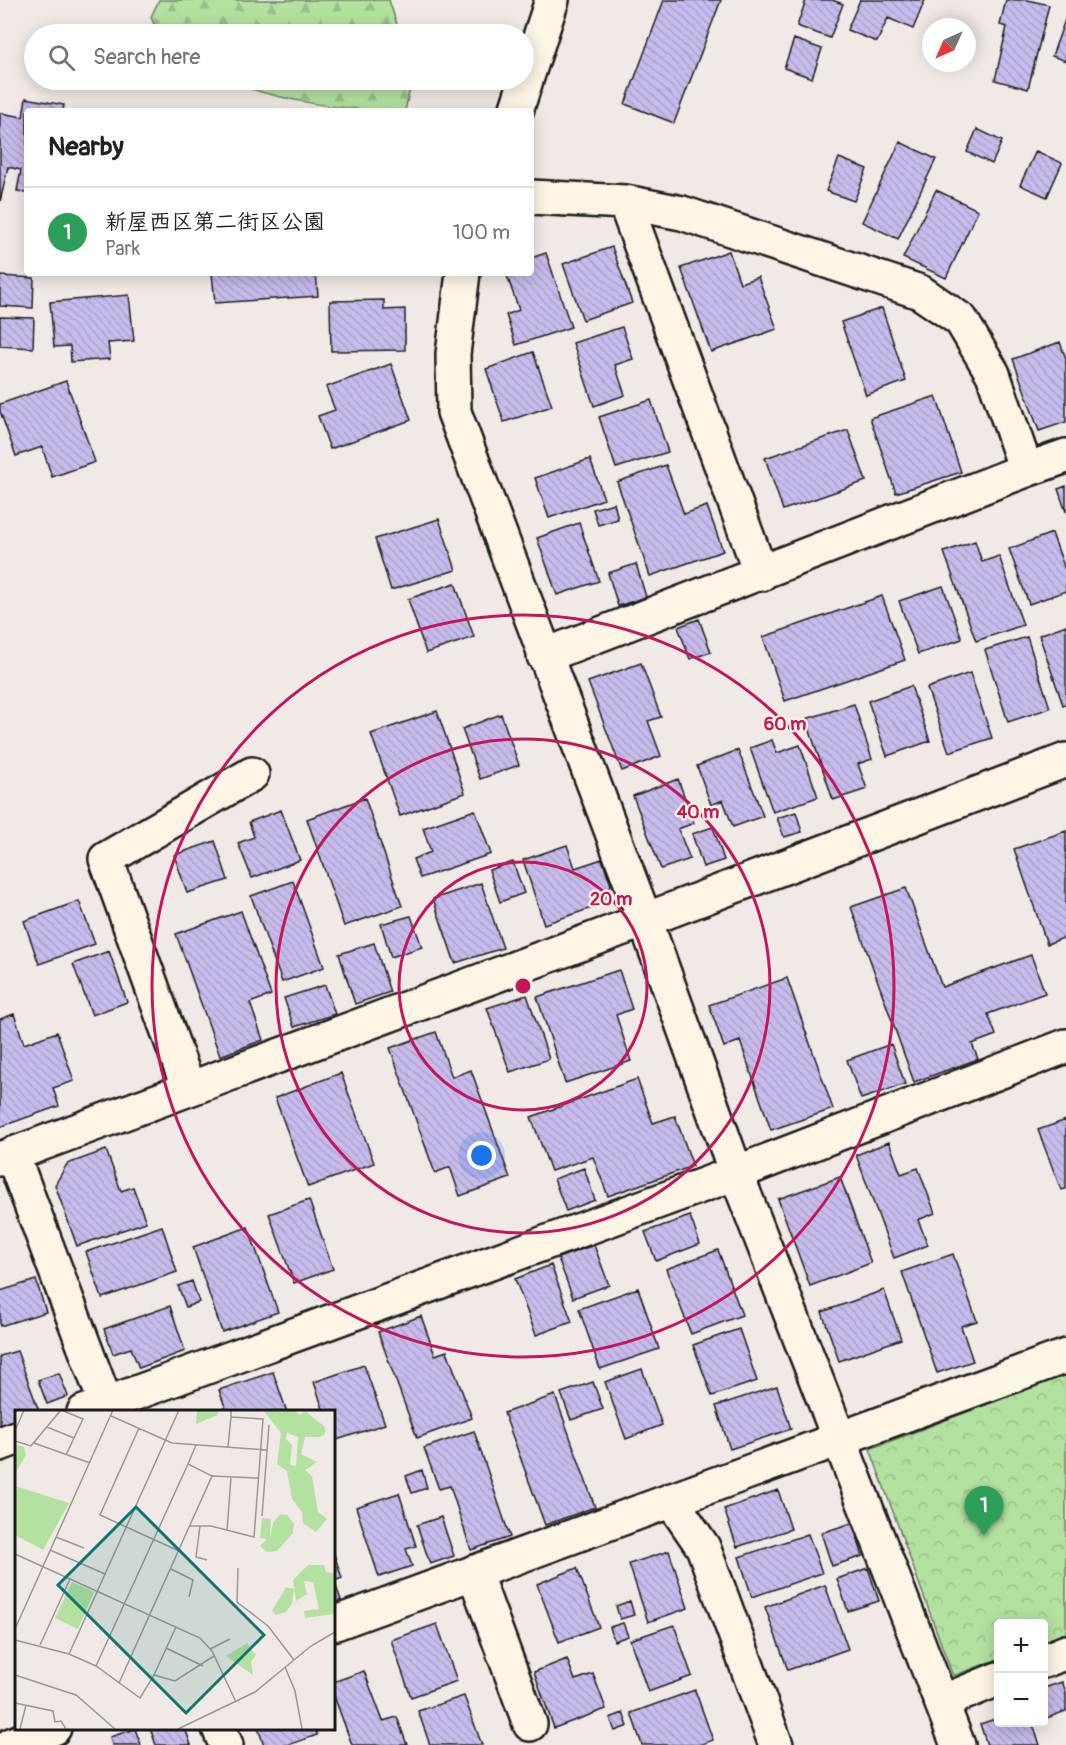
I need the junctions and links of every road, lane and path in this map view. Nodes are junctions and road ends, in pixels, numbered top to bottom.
1 (552, 0) edge
2 (534, 56) edge
3 (523, 90) edge
4 (517, 108) edge
5 (534, 197) edge
6 (625, 202) junction
7 (463, 276) edge
8 (1066, 456) edge
9 (1026, 470) junction
10 (760, 574) junction
11 (544, 656) junction
12 (1066, 759) edge
13 (252, 774) dead end
14 (645, 920) junction
15 (1066, 1046) edge
16 (188, 1087) junction
17 (6, 1156) edge
18 (736, 1173) junction
19 (1066, 1356) edge
20 (100, 1409) edge
21 (15, 1438) edge
22 (838, 1439) junction
23 (0, 1444) edge
24 (671, 1500) junction
25 (474, 1572) junction
26 (334, 1624) edge
27 (1066, 1652) edge
28 (1048, 1659) edge
29 (994, 1681) edge
30 (942, 1702) junction
31 (530, 1724) dead end
32 (49, 1730) edge
33 (220, 1730) edge
34 (11, 1745) edge
35 (226, 1745) edge
36 (777, 1745) edge
37 (958, 1745) edge

1 - 2 street
3 - 4 street
5 - 6 street
6 - 9 street
6 - 10 street
7 - 11 street
8 - 9 street
9 - 10 street
10 - 11 street
11 - 14 street
12 - 14 street
13 - 16 street
14 - 16 street
14 - 18 street
15 - 18 street
16 - 17 street
17 - 20 street
18 - 20 street
18 - 22 street
19 - 22 street
21 - 23 street
22 - 24 street
22 - 30 street
24 - 25 street
24 - 36 street
25 - 26 street
25 - 31 street
27 - 28 street
29 - 30 street
30 - 37 street
32 - 34 street
33 - 35 street

